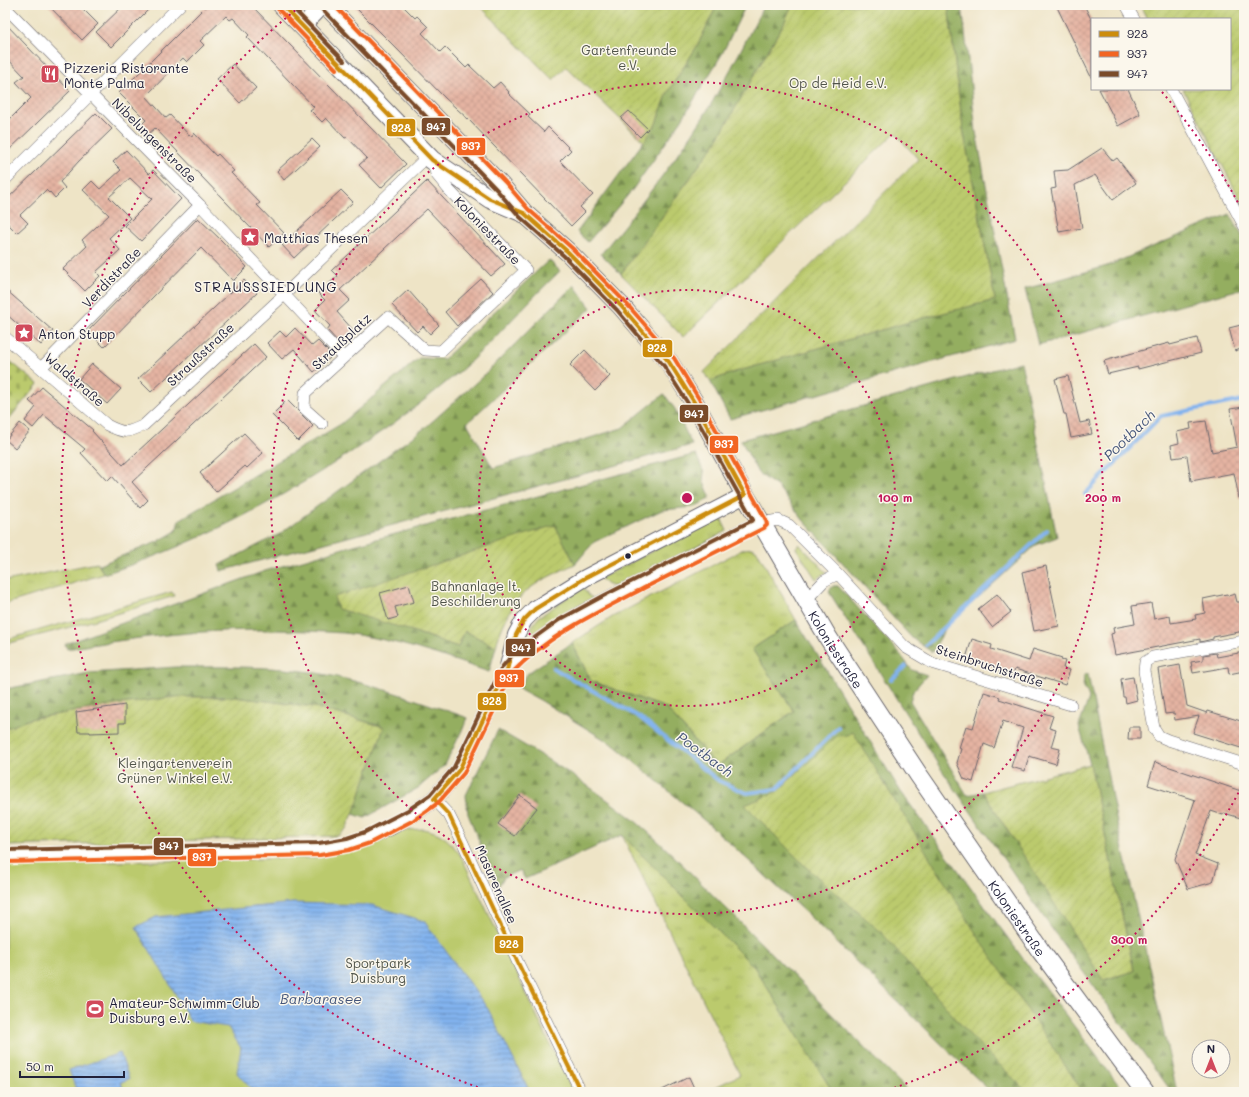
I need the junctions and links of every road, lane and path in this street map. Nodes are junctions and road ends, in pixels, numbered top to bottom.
1 (180, 5) edge
2 (282, 5) edge
3 (324, 5) edge
4 (1126, 5) edge
5 (5, 7) edge
6 (1133, 18) edge
7 (303, 26) junction
8 (1172, 90) edge
9 (89, 94) junction
10 (430, 158) junction
11 (5, 180) edge
12 (200, 205) junction
13 (524, 213) junction
14 (1244, 226) edge
15 (285, 294) junction
16 (5, 337) edge
17 (425, 350) joint
18 (343, 357) junction
19 (41, 368) junction
20 (322, 424) dead end
21 (131, 431) joint
22 (745, 495) junction
23 (761, 523) junction
24 (838, 574) junction
25 (806, 600) junction
26 (1244, 641) edge
27 (507, 670) junction
28 (1071, 705) dead end
29 (1244, 764) edge
30 (434, 799) junction
31 (5, 856) edge
32 (580, 1092) edge
33 (1145, 1092) edge

1 - 9 street
2 - 7 main road, Koloniestraße
3 - 7 street, Koloniestraße
3 - 13 main road, Koloniestraße
4 - 6 street
5 - 9 street, Nibelungenstraße
7 - 10 main road, Koloniestraße
8 - 14 street
9 - 11 street
9 - 12 street, Nibelungenstraße
10 - 13 main road, Koloniestraße
10 - 15 street, Straußstraße
10 - 17 street, Koloniestraße
12 - 15 street, Nibelungenstraße
12 - 19 street, Verdistraße
13 - 22 main road, Koloniestraße
15 - 18 street
15 - 21 street, Straußstraße
16 - 19 street, Waldstraße
17 - 18 street, Straußplatz
18 - 20 street, Straußplatz
19 - 21 street, Waldstraße
22 - 23 main road, Koloniestraße
22 - 27 street
23 - 24 street, Steinbruchstraße
23 - 25 main road, Koloniestraße
23 - 27 street
24 - 25 street
24 - 28 street, Steinbruchstraße
25 - 33 main road, Koloniestraße
26 - 29 street
27 - 30 street
30 - 31 street
30 - 32 street, Masurenallee

